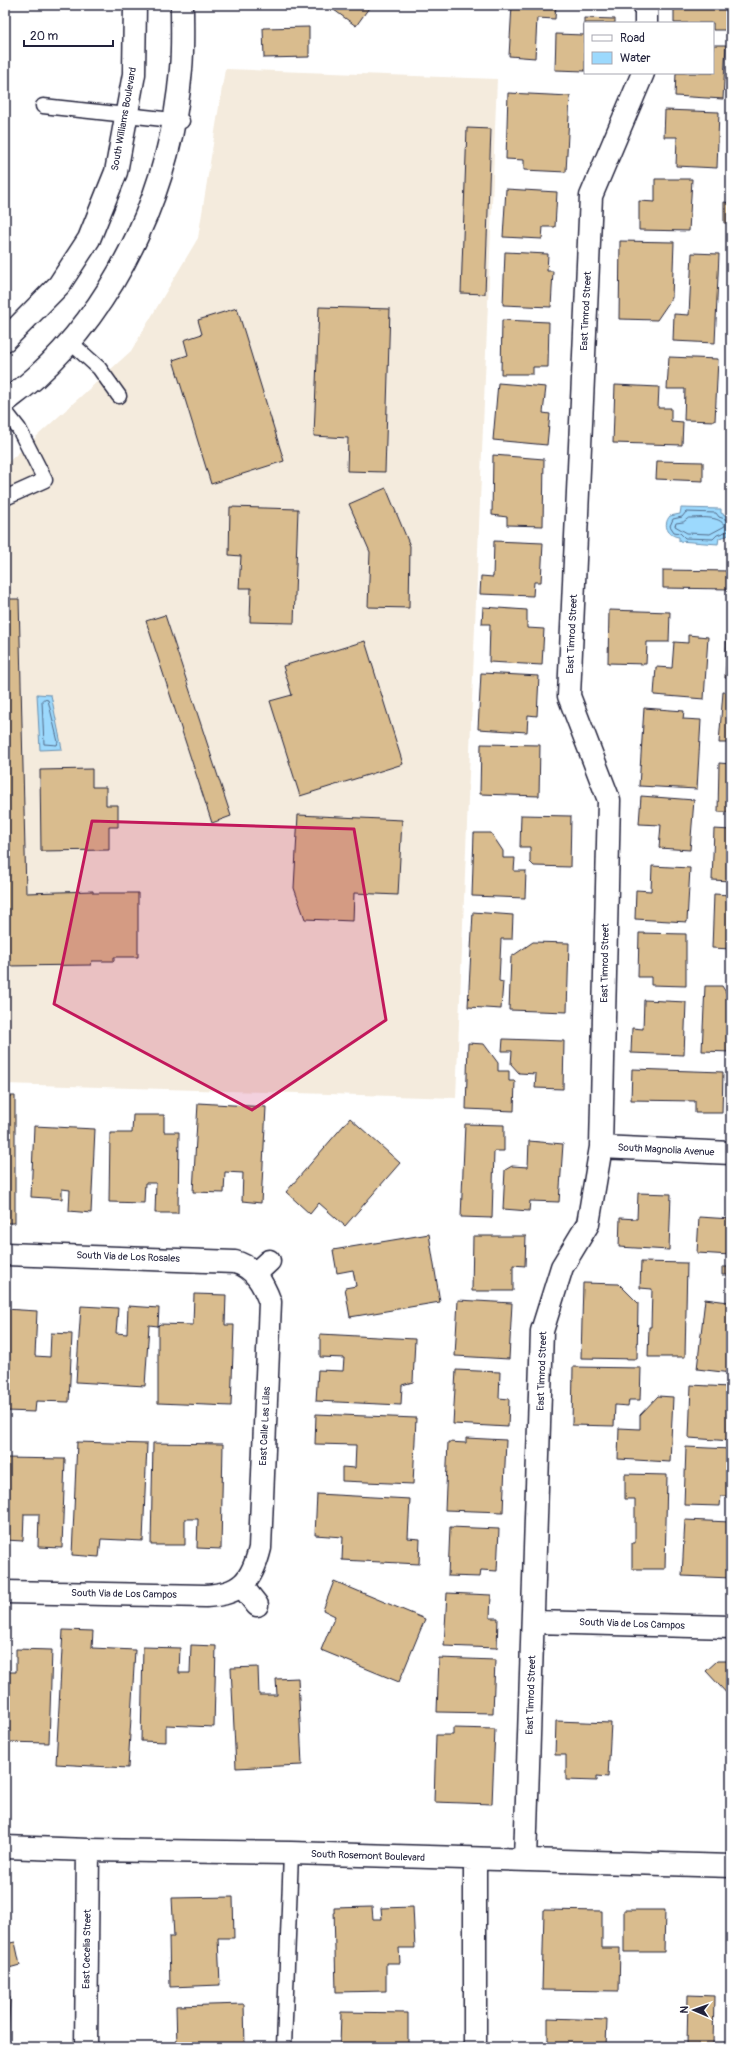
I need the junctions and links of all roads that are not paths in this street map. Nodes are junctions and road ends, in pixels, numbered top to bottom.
1 (135, 5) edge
2 (182, 5) edge
3 (646, 5) edge
4 (646, 22) edge
5 (644, 74) edge
6 (43, 106) dead end
7 (127, 115) junction
8 (178, 121) junction
9 (5, 340) edge
10 (69, 341) junction
11 (119, 396) dead end
12 (5, 402) edge
13 (5, 411) edge
14 (5, 498) edge
15 (601, 1147) junction
16 (731, 1153) edge
17 (5, 1254) edge
18 (258, 1268) joint
19 (242, 1586) junction
20 (5, 1592) edge
21 (257, 1605) dead end
22 (534, 1622) junction
23 (731, 1627) edge
24 (5, 1847) edge
25 (88, 1850) junction
26 (291, 1853) junction
27 (475, 1859) junction
28 (525, 1860) junction
29 (731, 1866) edge
30 (86, 2047) edge
31 (284, 2047) edge
32 (475, 2047) edge

1 - 7 street, South Williams Boulevard
2 - 8 street
3 - 4 street
5 - 15 street, East Timrod Street
6 - 7 lane
7 - 8 lane
7 - 9 street, South Williams Boulevard
8 - 10 street
10 - 11 lane
10 - 12 street
13 - 14 lane
15 - 16 street, South Magnolia Avenue
15 - 22 street, East Timrod Street
17 - 18 street, South Via de Los Rosales
18 - 19 street, East Calle Las Lilas
19 - 20 street, South Via de Los Campos
19 - 21 street
22 - 23 street, South Via de Los Campos
22 - 28 street, East Timrod Street
24 - 25 street, South Rosemont Boulevard
25 - 26 street, South Rosemont Boulevard
25 - 30 street, East Cecelia Street
26 - 27 street, South Rosemont Boulevard
26 - 31 lane
27 - 28 street, South Rosemont Boulevard
27 - 32 street
28 - 29 street, South Rosemont Boulevard

